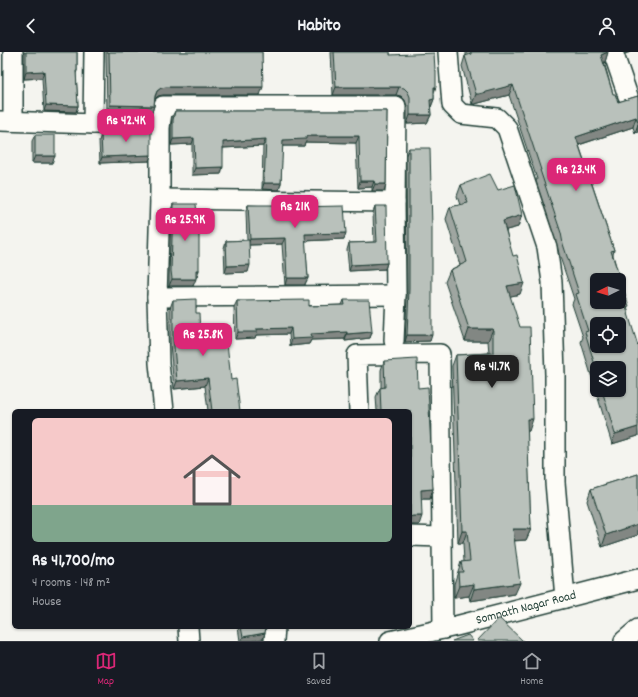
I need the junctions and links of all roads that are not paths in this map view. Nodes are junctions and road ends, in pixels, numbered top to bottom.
1 (13, 52) edge
2 (94, 52) edge
3 (448, 52) edge
4 (614, 52) edge
5 (628, 96) dead end
6 (7, 121) edge
7 (93, 124) junction
8 (160, 126) junction
9 (160, 199) junction
10 (395, 202) junction
11 (396, 295) junction
12 (157, 296) junction
13 (394, 341) dead end
14 (164, 409) edge
15 (359, 409) edge
16 (412, 536) edge
17 (441, 537) junction
18 (638, 579) edge
19 (565, 598) junction
20 (188, 629) edge
21 (276, 629) edge
22 (443, 629) junction
23 (638, 629) edge
24 (189, 641) edge
25 (274, 641) edge
26 (390, 641) edge
27 (624, 641) edge

1 - 6 street
2 - 7 street
3 - 19 street
4 - 5 street
6 - 7 street
7 - 8 street
8 - 9 street
8 - 10 street
9 - 10 street
9 - 12 street
10 - 11 street
11 - 12 street
11 - 13 street
12 - 14 street
15 - 17 street
16 - 17 street
17 - 22 street
18 - 19 street, Somnath Nagar Road
19 - 22 street, Somnath Nagar Road
20 - 24 street
21 - 25 street
22 - 26 street, Somnath Nagar Road
23 - 27 street

